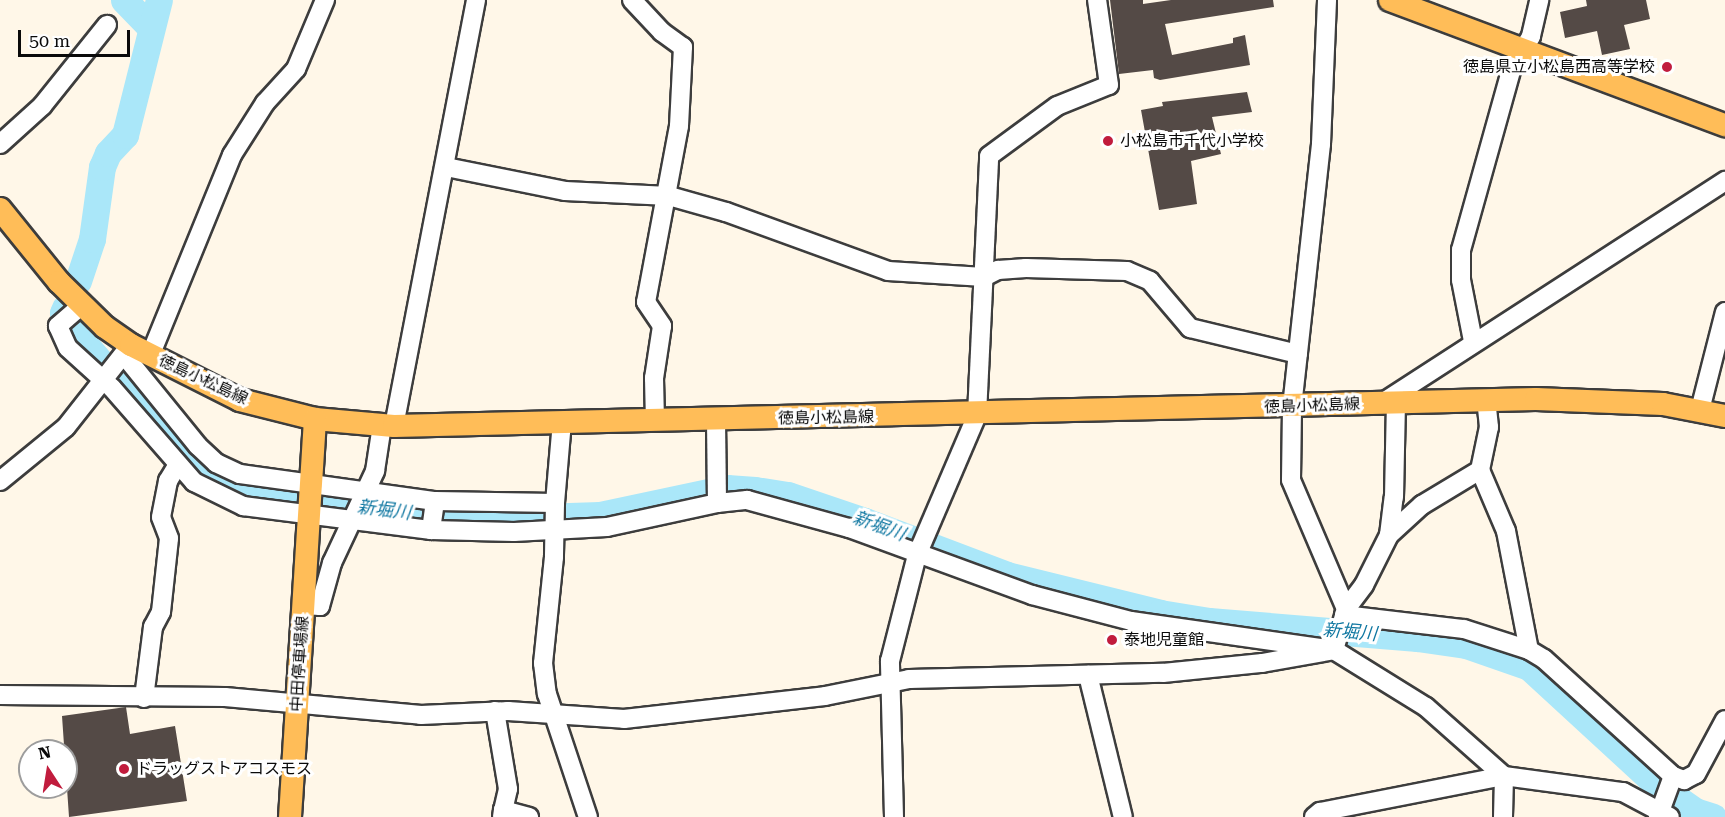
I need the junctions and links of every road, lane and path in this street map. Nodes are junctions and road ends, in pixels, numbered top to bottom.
1 (325, 0) edge
2 (476, 0) edge
3 (632, 0) edge
4 (1097, 0) edge
5 (1327, 0) edge
6 (1390, 0) edge
7 (1539, 0) edge
8 (107, 25) dead end
9 (1522, 50) junction
10 (1725, 125) edge
11 (0, 144) edge
12 (446, 167) junction
13 (1723, 181) edge
14 (669, 196) junction
15 (0, 209) edge
16 (984, 277) junction
17 (1725, 312) edge
18 (72, 314) junction
19 (1473, 341) junction
20 (131, 354) junction
21 (1298, 354) junction
22 (106, 378) junction
23 (1486, 400) junction
24 (1389, 403) junction
25 (1292, 407) junction
26 (1700, 410) junction
27 (977, 415) junction
28 (1725, 416) edge
29 (315, 419) junction
30 (717, 420) junction
31 (562, 421) junction
32 (656, 421) junction
33 (388, 425) junction
34 (177, 466) junction
35 (1480, 470) junction
36 (0, 481) edge
37 (717, 500) junction
38 (312, 501) junction
39 (359, 506) junction
40 (433, 516) junction
41 (555, 517) junction
42 (1389, 535) junction
43 (919, 553) junction
44 (304, 605) junction
45 (1345, 615) junction
46 (1335, 646) junction
47 (1529, 650) junction
48 (1088, 675) junction
49 (890, 683) junction
50 (0, 695) edge
51 (144, 698) junction
52 (298, 702) junction
53 (495, 711) junction
54 (554, 714) junction
55 (1725, 720) edge
56 (1504, 776) junction
57 (1672, 778) junction
58 (1664, 812) edge
59 (503, 813) edge
60 (291, 817) edge
61 (529, 817) edge
62 (588, 817) edge
63 (894, 817) edge
64 (1123, 817) edge
65 (1314, 817) edge
66 (1503, 817) edge

1 - 20 street
2 - 12 street
3 - 14 street
4 - 16 street
5 - 21 street
6 - 9 main road
7 - 9 street
8 - 11 street
9 - 10 main road
9 - 19 street
12 - 14 street
12 - 33 street
13 - 19 street
14 - 16 street
14 - 32 street
15 - 18 main road, 徳島小松島線
16 - 21 street
16 - 27 street
17 - 26 street
18 - 20 main road, 徳島小松島線
18 - 22 street
19 - 24 street
20 - 22 street
20 - 29 main road, 徳島小松島線
20 - 38 street
21 - 25 street
22 - 34 street
22 - 36 street
23 - 24 main road, 徳島小松島線
23 - 26 main road, 徳島小松島線
23 - 35 street
24 - 25 main road, 徳島小松島線
24 - 42 street
25 - 27 main road, 徳島小松島線
25 - 45 street
26 - 28 main road, 徳島小松島線
27 - 30 main road, 徳島小松島線
27 - 43 street
29 - 33 main road, 徳島小松島線
29 - 38 main road, 中田停車場線
30 - 32 main road, 徳島小松島線
30 - 37 street
31 - 32 main road, 徳島小松島線
31 - 33 main road, 徳島小松島線
31 - 41 street
33 - 39 street
34 - 38 street
34 - 51 street
35 - 42 street
35 - 47 street
37 - 41 street
37 - 43 street
38 - 39 street
38 - 39 street
38 - 44 main road, 中田停車場線
39 - 40 street
39 - 40 street
39 - 44 street
40 - 41 street
40 - 41 street
41 - 54 street
42 - 45 street
43 - 46 street
43 - 49 street
44 - 52 main road, 中田停車場線
45 - 46 street
45 - 47 street
46 - 48 street
46 - 56 street
47 - 57 street
48 - 49 street
48 - 64 street
49 - 54 street
49 - 63 street
50 - 51 street
51 - 52 street
52 - 53 street
52 - 60 main road, 中田停車場線
53 - 54 street
53 - 59 street
54 - 62 street
55 - 57 street
56 - 58 street
56 - 65 street
56 - 66 street
57 - 58 street
59 - 61 street

